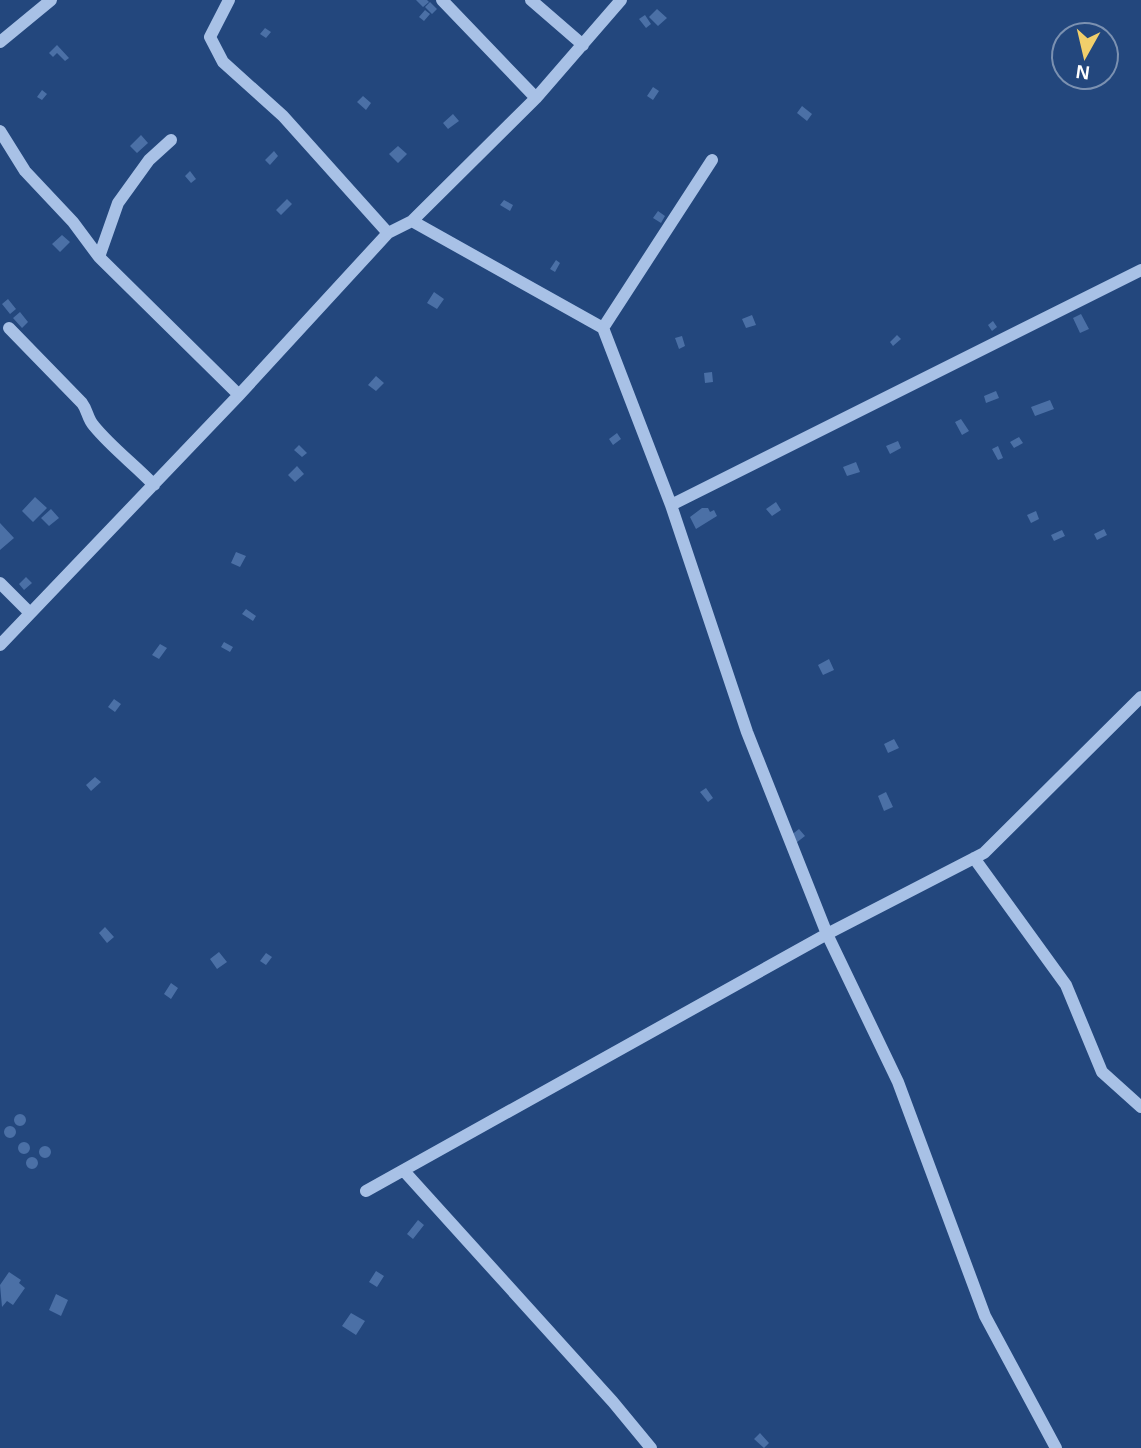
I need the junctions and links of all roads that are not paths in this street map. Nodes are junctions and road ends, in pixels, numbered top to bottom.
1 (51, 0) edge
2 (229, 0) edge
3 (442, 0) edge
4 (531, 0) edge
5 (621, 0) edge
6 (0, 42) edge
7 (583, 45) junction
8 (536, 98) junction
9 (0, 131) edge
10 (171, 140) dead end
11 (712, 160) dead end
12 (412, 221) junction
13 (387, 233) junction
14 (99, 257) junction
15 (1141, 270) edge
16 (9, 328) dead end
17 (603, 328) junction
18 (239, 395) junction
19 (154, 485) junction
20 (671, 505) junction
21 (0, 583) edge
22 (30, 613) junction
23 (0, 645) edge
24 (1141, 697) edge
25 (974, 858) junction
26 (827, 934) junction
27 (1141, 1107) edge
28 (404, 1171) junction
29 (366, 1191) dead end
30 (651, 1448) edge
31 (1056, 1448) edge

1 - 6 street
2 - 13 street
3 - 8 street
4 - 7 street
5 - 7 street
7 - 8 street
8 - 12 street
9 - 14 street
10 - 14 street
11 - 17 street
12 - 13 street
12 - 17 street
13 - 18 street
14 - 18 street
15 - 20 street
16 - 19 street
17 - 20 street
18 - 19 street
19 - 22 street
20 - 26 street
21 - 22 street
22 - 23 street
24 - 25 street
25 - 26 street
25 - 27 street
26 - 28 street
26 - 31 street
28 - 29 street
28 - 30 street

